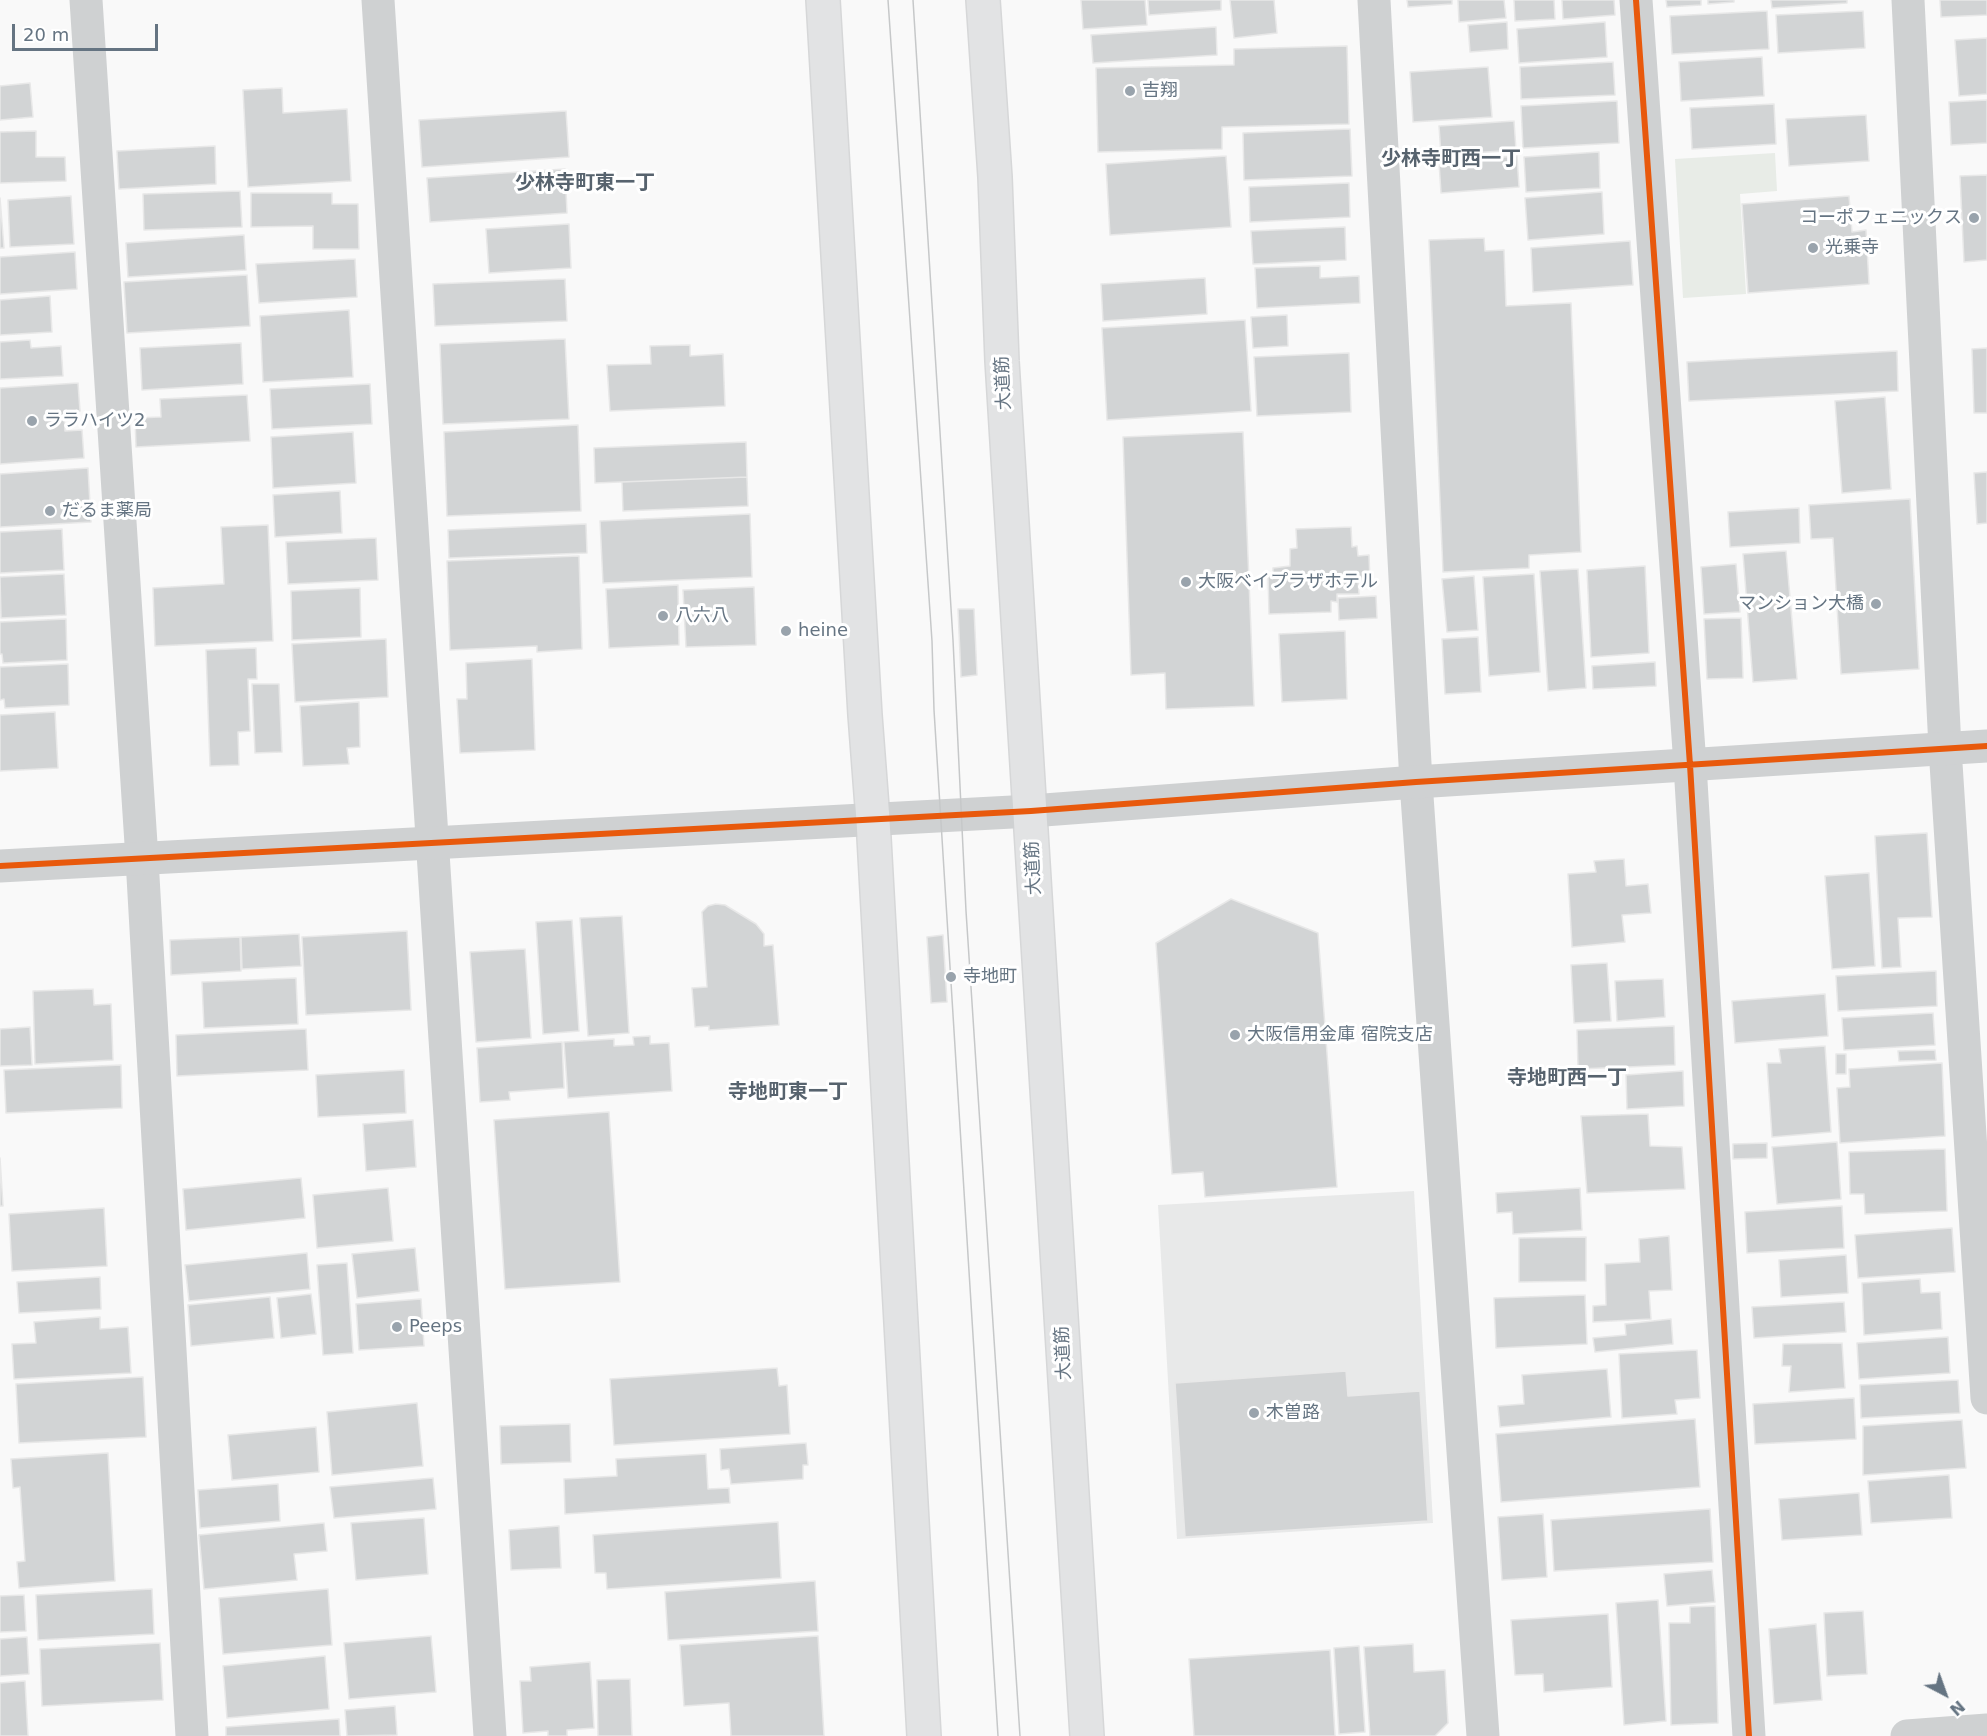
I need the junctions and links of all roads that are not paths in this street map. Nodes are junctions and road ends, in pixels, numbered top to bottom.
1 (86, 0) edge
2 (378, 0) edge
3 (824, 0) edge
4 (982, 0) edge
5 (1374, 0) edge
6 (1636, 0) edge
7 (1908, 0) edge
8 (1987, 746) edge
9 (1945, 748) junction
10 (1690, 765) junction
11 (1416, 782) junction
12 (1031, 811) junction
13 (873, 820) junction
14 (434, 843) junction
15 (142, 859) junction
16 (0, 866) edge
17 (1987, 1398) edge
18 (1987, 1730) edge
19 (192, 1736) edge
20 (490, 1736) edge
21 (924, 1736) edge
22 (1087, 1736) edge
23 (1483, 1736) edge
24 (1749, 1736) edge
25 (1907, 1736) edge

1 - 15 street
2 - 14 street
3 - 13 main road
4 - 12 main road, 大道筋
5 - 11 street
6 - 10 street
7 - 9 street
8 - 9 street
9 - 10 street
9 - 17 street
10 - 11 street
10 - 24 street
11 - 12 street
11 - 23 street
12 - 13 street
12 - 22 main road, 大道筋
13 - 14 street
13 - 21 main road
14 - 15 street
14 - 20 street
15 - 16 street
15 - 19 street
18 - 25 street

